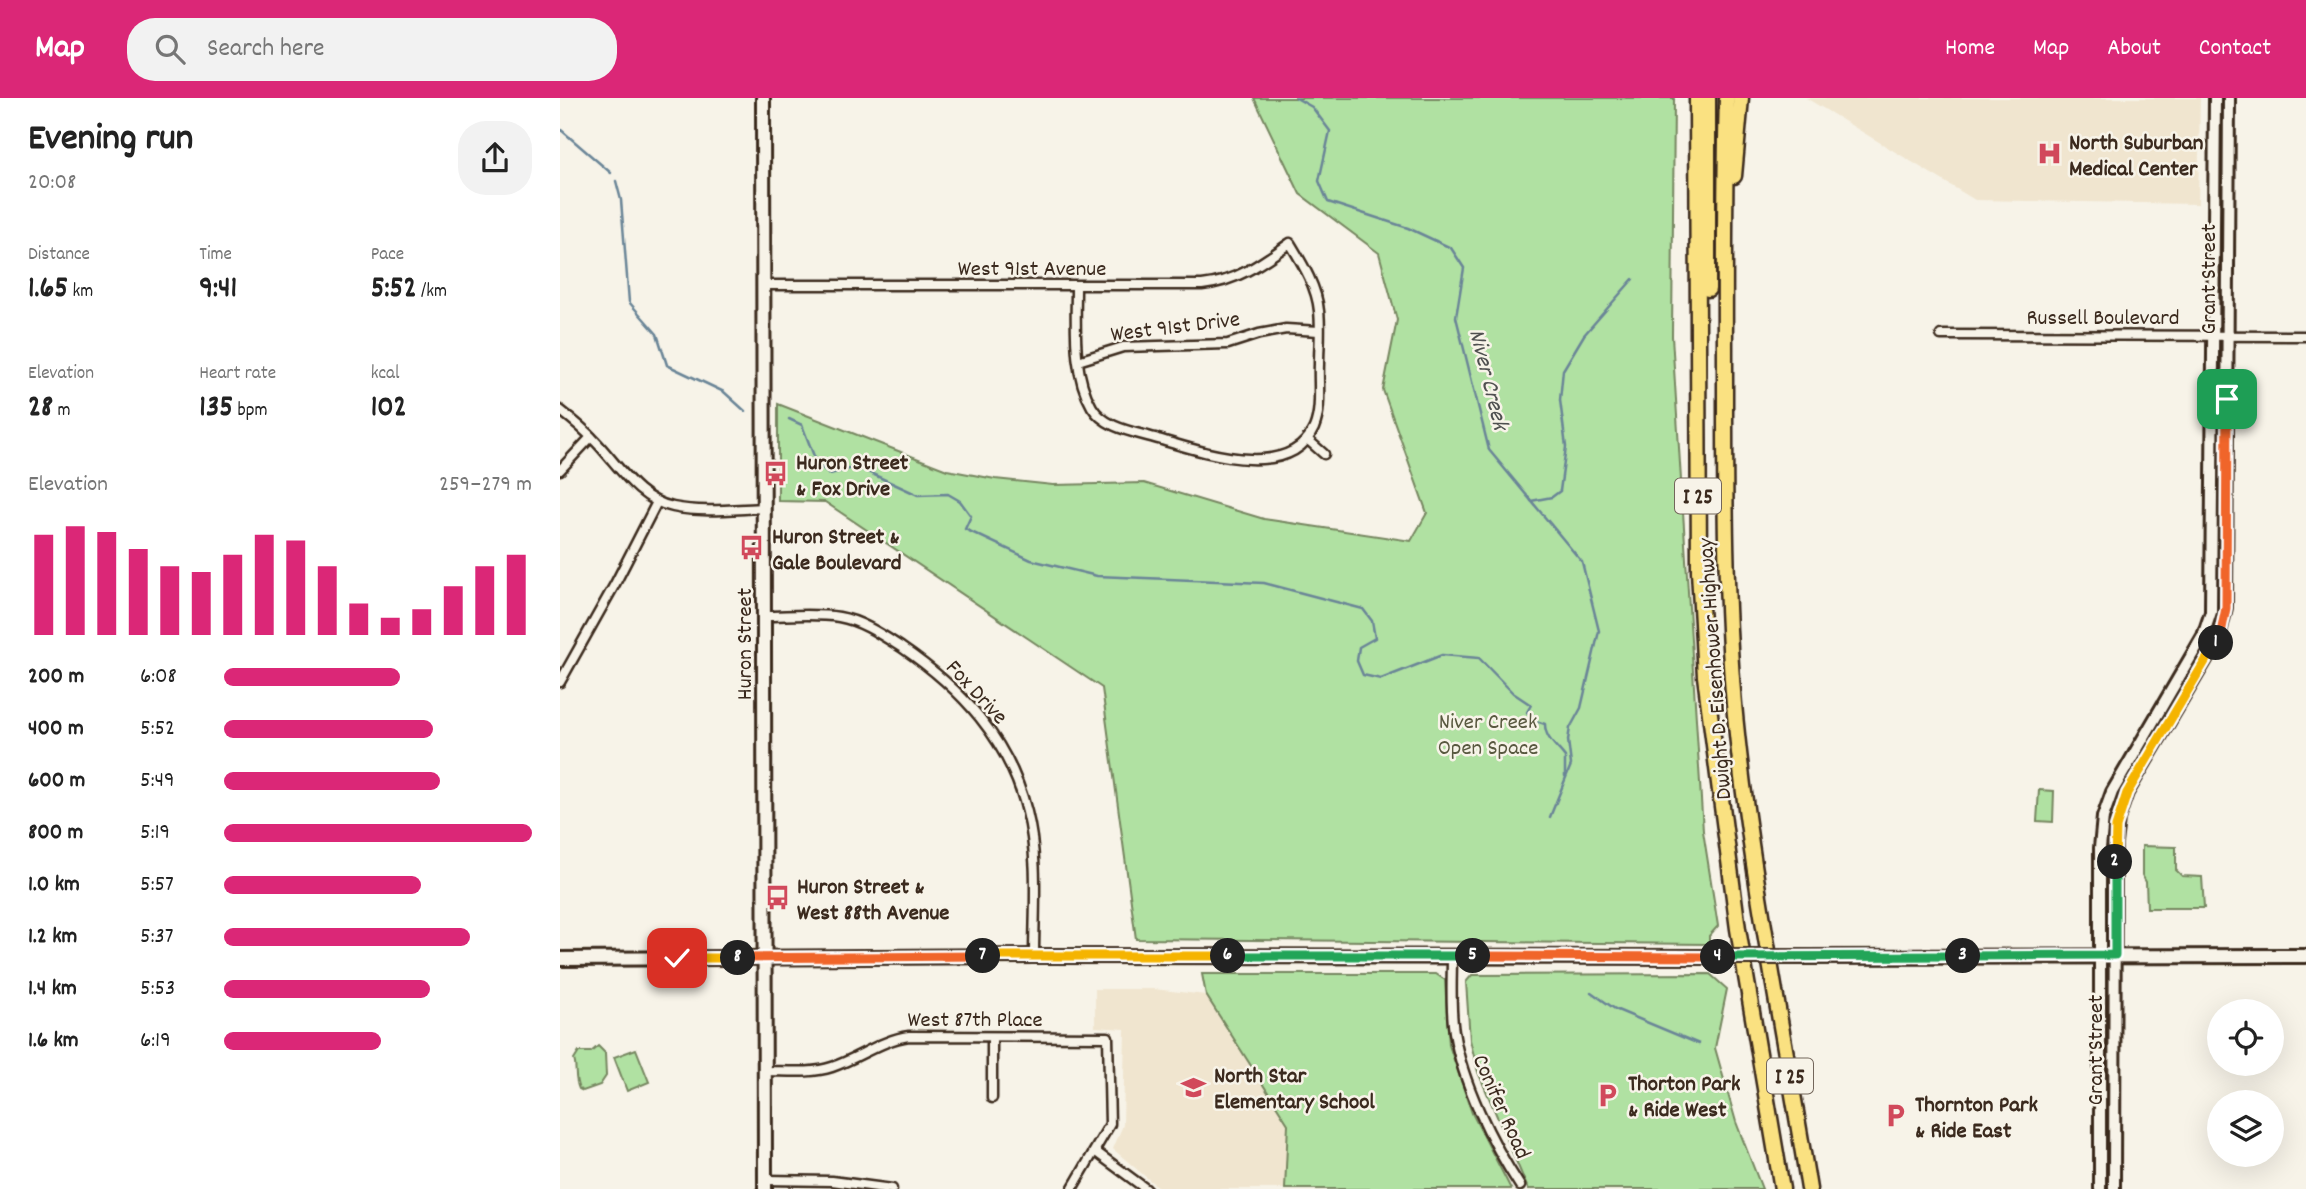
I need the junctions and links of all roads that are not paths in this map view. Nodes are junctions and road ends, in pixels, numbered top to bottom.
1 (763, 98) edge
2 (1697, 98) edge
3 (1708, 98) edge
4 (1727, 98) edge
5 (1741, 98) edge
6 (2215, 98) edge
7 (2229, 98) edge
8 (1726, 271) junction
9 (763, 285) junction
10 (1076, 287) junction
11 (1319, 331) junction
12 (1941, 335) dead end
13 (2214, 336) junction
14 (2228, 336) junction
15 (2306, 336) edge
16 (1078, 361) junction
17 (560, 410) edge
18 (591, 437) junction
19 (1307, 439) junction
20 (1324, 454) dead end
21 (560, 470) edge
22 (657, 502) junction
23 (764, 508) junction
24 (764, 616) junction
25 (560, 682) edge
26 (1716, 771) junction
27 (2100, 955) junction
28 (2115, 955) junction
29 (1034, 956) junction
30 (1452, 956) junction
31 (2306, 956) edge
32 (765, 957) junction
33 (560, 959) edge
34 (1763, 960) junction
35 (992, 1037) junction
36 (765, 1070) junction
37 (992, 1098) dead end
38 (1096, 1152) junction
39 (765, 1184) edge
40 (1520, 1186) dead end
41 (892, 1189) edge
42 (1072, 1189) edge
43 (1146, 1189) edge
44 (1782, 1189) edge
45 (1800, 1189) edge
46 (1809, 1189) edge
47 (2100, 1189) edge
48 (2114, 1189) edge

1 - 9 main road, Huron Street
2 - 26 highway, Dwight D. Eisenhower Highway / I 25
3 - 26 highway
4 - 8 highway, Dwight D. Eisenhower Highway / I 25
5 - 8 highway
6 - 13 street, Grant Street
7 - 14 street, Grant Street
8 - 34 highway, Dwight D. Eisenhower Highway / I 25
9 - 10 street, West 91st Avenue
9 - 23 main road, Huron Street
10 - 11 street, West 91st Avenue
10 - 16 street
11 - 16 street, West 91st Drive
11 - 19 street
12 - 13 street, Russell Boulevard
13 - 14 street, Russell Boulevard
13 - 27 street, Grant Street
14 - 15 street, Russell Boulevard
14 - 28 street, Grant Street
16 - 19 street
17 - 18 street
18 - 21 street
18 - 22 street
19 - 20 street
22 - 23 street
22 - 25 street
23 - 24 main road, Huron Street
24 - 29 street, Fox Drive
24 - 32 main road, Huron Street
26 - 44 highway, Dwight D. Eisenhower Highway / I 25
27 - 28 main road
27 - 34 main road, bridge
27 - 47 street, Grant Street
28 - 31 main road
28 - 48 street, Grant Street
29 - 30 main road
29 - 32 main road
30 - 34 main road, bridge
30 - 40 street, Conifer Road
32 - 33 main road
32 - 36 main road, Huron Street
34 - 45 highway
34 - 46 highway, Dwight D. Eisenhower Highway / I 25
35 - 36 street, West 87th Place
35 - 37 street
35 - 38 street, West 87th Place
36 - 39 main road, Huron Street
38 - 42 street
38 - 43 street
39 - 41 street

